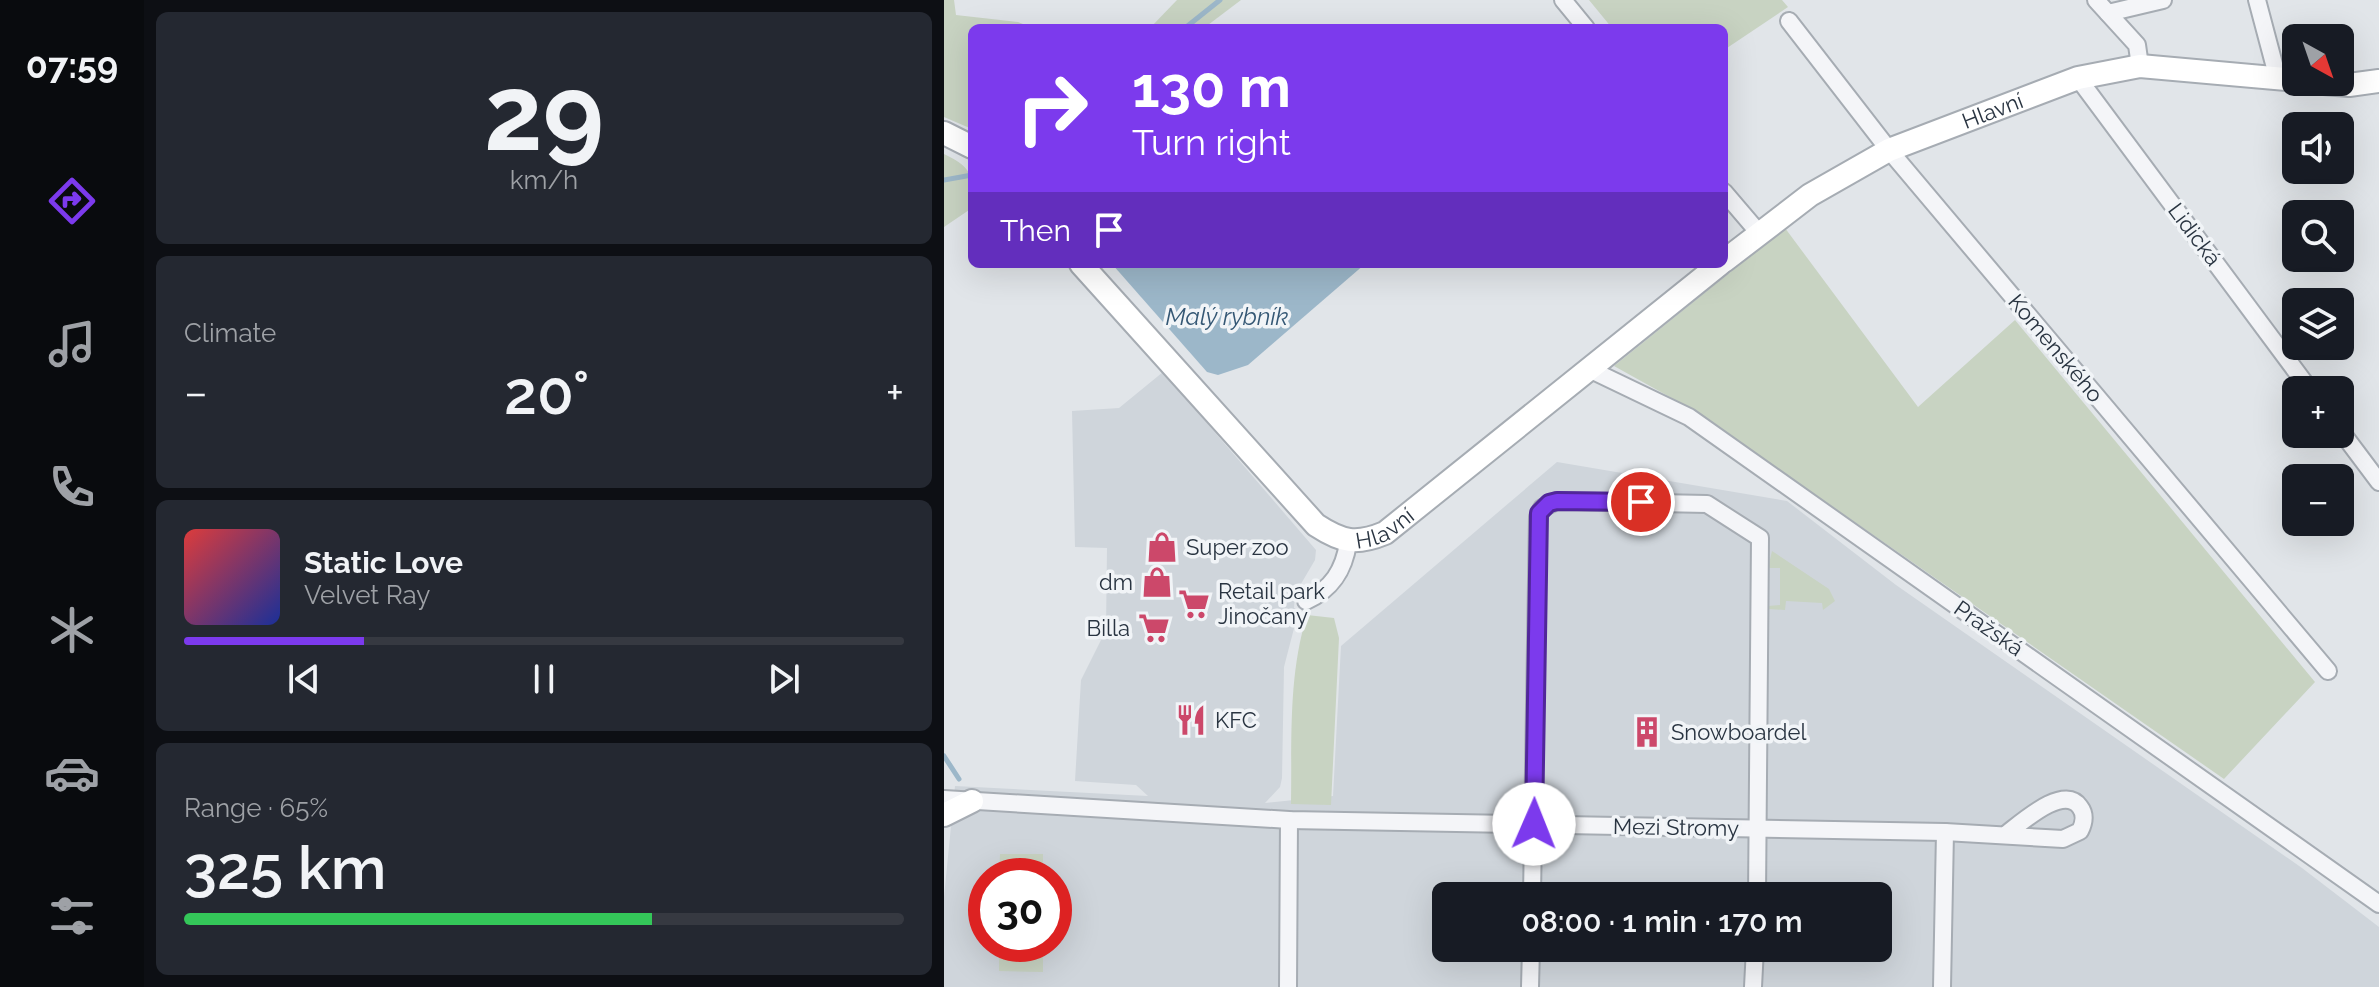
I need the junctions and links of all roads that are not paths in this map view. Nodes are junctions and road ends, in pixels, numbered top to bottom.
1 (1563, 0) edge
2 (2096, 0) edge
3 (2163, 0) edge
4 (2257, 0) edge
5 (2108, 13) junction
6 (1789, 21) dead end
7 (1583, 24) edge
8 (2140, 66) junction
9 (2282, 67) edge
10 (2078, 78) junction
11 (2282, 80) edge
12 (2379, 81) edge
13 (2354, 84) edge
14 (944, 133) edge
15 (968, 145) edge
16 (1889, 150) junction
17 (1728, 197) edge
18 (1759, 233) junction
19 (1728, 257) edge
20 (1085, 268) edge
21 (1715, 268) edge
22 (1589, 369) junction
23 (2300, 376) edge
24 (2354, 448) edge
25 (2379, 482) edge
26 (1348, 543) junction
27 (1306, 601) dead end
28 (2328, 671) dead end
29 (944, 799) edge
30 (972, 801) junction
31 (944, 815) edge
32 (1289, 820) junction
33 (1534, 824) junction
34 (1759, 828) junction
35 (1945, 832) junction
36 (2005, 835) dead end
37 (1532, 882) edge
38 (1757, 882) edge
39 (2379, 904) edge
40 (1531, 962) edge
41 (1754, 962) edge
42 (1288, 987) edge
43 (1530, 987) edge
44 (1753, 987) edge
45 (1942, 987) edge

1 - 7 street
2 - 5 street
3 - 5 street
4 - 9 street
5 - 8 street
6 - 16 street, Komenského
8 - 10 street, Hlavní
8 - 11 street, Hlavní
10 - 16 street, Hlavní
10 - 23 street, Lidická
12 - 13 street
14 - 15 street
16 - 18 street, Hlavní
16 - 28 street, Komenského
17 - 18 street
18 - 19 street, Hlavní
20 - 26 street, Hlavní
21 - 22 street, Hlavní
22 - 26 street, Hlavní
22 - 39 street, Pražská
24 - 25 street
26 - 27 street
29 - 30 street, Mezi Stromy
30 - 31 street
30 - 32 street, Mezi Stromy
32 - 33 street, Mezi Stromy
32 - 42 street
33 - 34 street, Mezi Stromy
33 - 34 street
33 - 37 street
34 - 35 street, Mezi Stromy
34 - 38 street
35 - 36 street, Mezi Stromy
35 - 45 street
40 - 43 street
41 - 44 street

